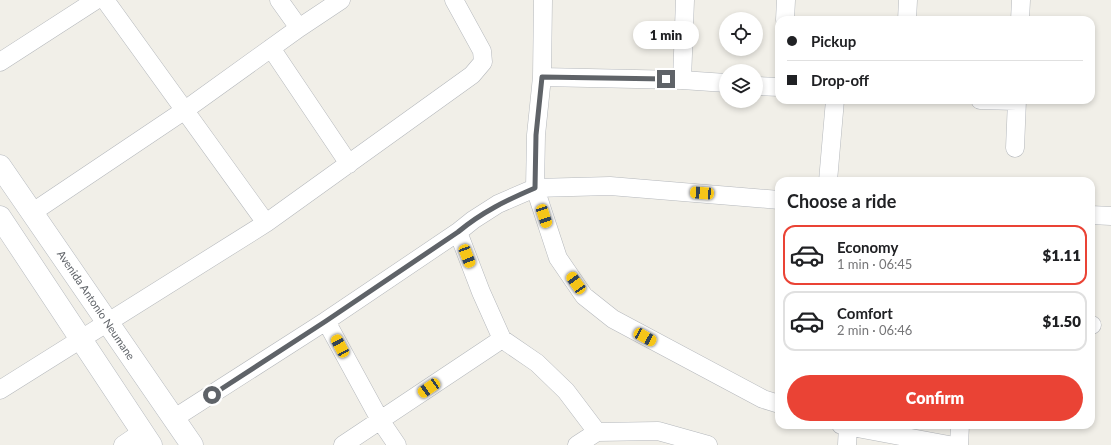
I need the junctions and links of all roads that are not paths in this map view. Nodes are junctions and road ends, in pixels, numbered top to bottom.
1 (96, 0) edge
2 (105, 0) edge
3 (279, 0) edge
4 (341, 0) edge
5 (454, 0) edge
6 (543, 0) edge
7 (685, 0) edge
8 (786, 0) edge
9 (908, 0) edge
10 (1021, 0) edge
11 (785, 16) edge
12 (907, 16) edge
13 (1020, 16) edge
14 (299, 28) junction
15 (271, 48) junction
16 (0, 62) edge
17 (542, 77) junction
18 (682, 80) junction
19 (719, 83) edge
20 (763, 87) edge
21 (775, 88) edge
22 (835, 104) edge
23 (1017, 104) edge
24 (185, 110) junction
25 (1015, 148) dead end
26 (349, 164) junction
27 (0, 166) edge
28 (828, 177) edge
29 (535, 188) junction
30 (775, 200) edge
31 (33, 212) junction
32 (1095, 215) edge
33 (1111, 216) edge
34 (0, 217) edge
35 (266, 223) junction
36 (458, 232) junction
37 (326, 321) junction
38 (108, 322) junction
39 (81, 339) junction
40 (502, 339) junction
41 (0, 390) edge
42 (775, 403) edge
43 (173, 419) junction
44 (380, 420) junction
45 (845, 429) edge
46 (861, 429) edge
47 (960, 429) edge
48 (597, 432) junction
49 (147, 439) edge
50 (123, 445) edge
51 (192, 445) edge
52 (343, 445) edge
53 (397, 445) edge
54 (577, 445) edge
55 (708, 445) edge
56 (846, 445) edge
57 (949, 445) edge
58 (958, 445) edge

1 - 16 street
2 - 24 street
3 - 14 street
4 - 14 street
5 - 26 street
6 - 17 street
7 - 18 street
8 - 11 street
9 - 12 street
10 - 13 street
14 - 15 street
15 - 24 street
15 - 26 street
17 - 18 street
17 - 29 street
18 - 19 street
20 - 21 street
22 - 28 street
23 - 25 street
24 - 31 street
24 - 35 street
26 - 35 street
27 - 31 street, Avenida Antonio Neumane
29 - 30 street
29 - 36 street
29 - 42 street
31 - 38 street, Avenida Antonio Neumane
32 - 33 street
34 - 39 street
35 - 38 street
36 - 37 street
36 - 40 street
37 - 43 street
37 - 44 street
38 - 39 street
38 - 43 street, Avenida Antonio Neumane
39 - 41 street
39 - 49 street
40 - 44 street
40 - 48 street
43 - 51 street, Avenida Antonio Neumane
44 - 52 street
44 - 53 street
45 - 56 street
46 - 57 street
47 - 58 street
48 - 54 street
48 - 55 street
49 - 50 street

